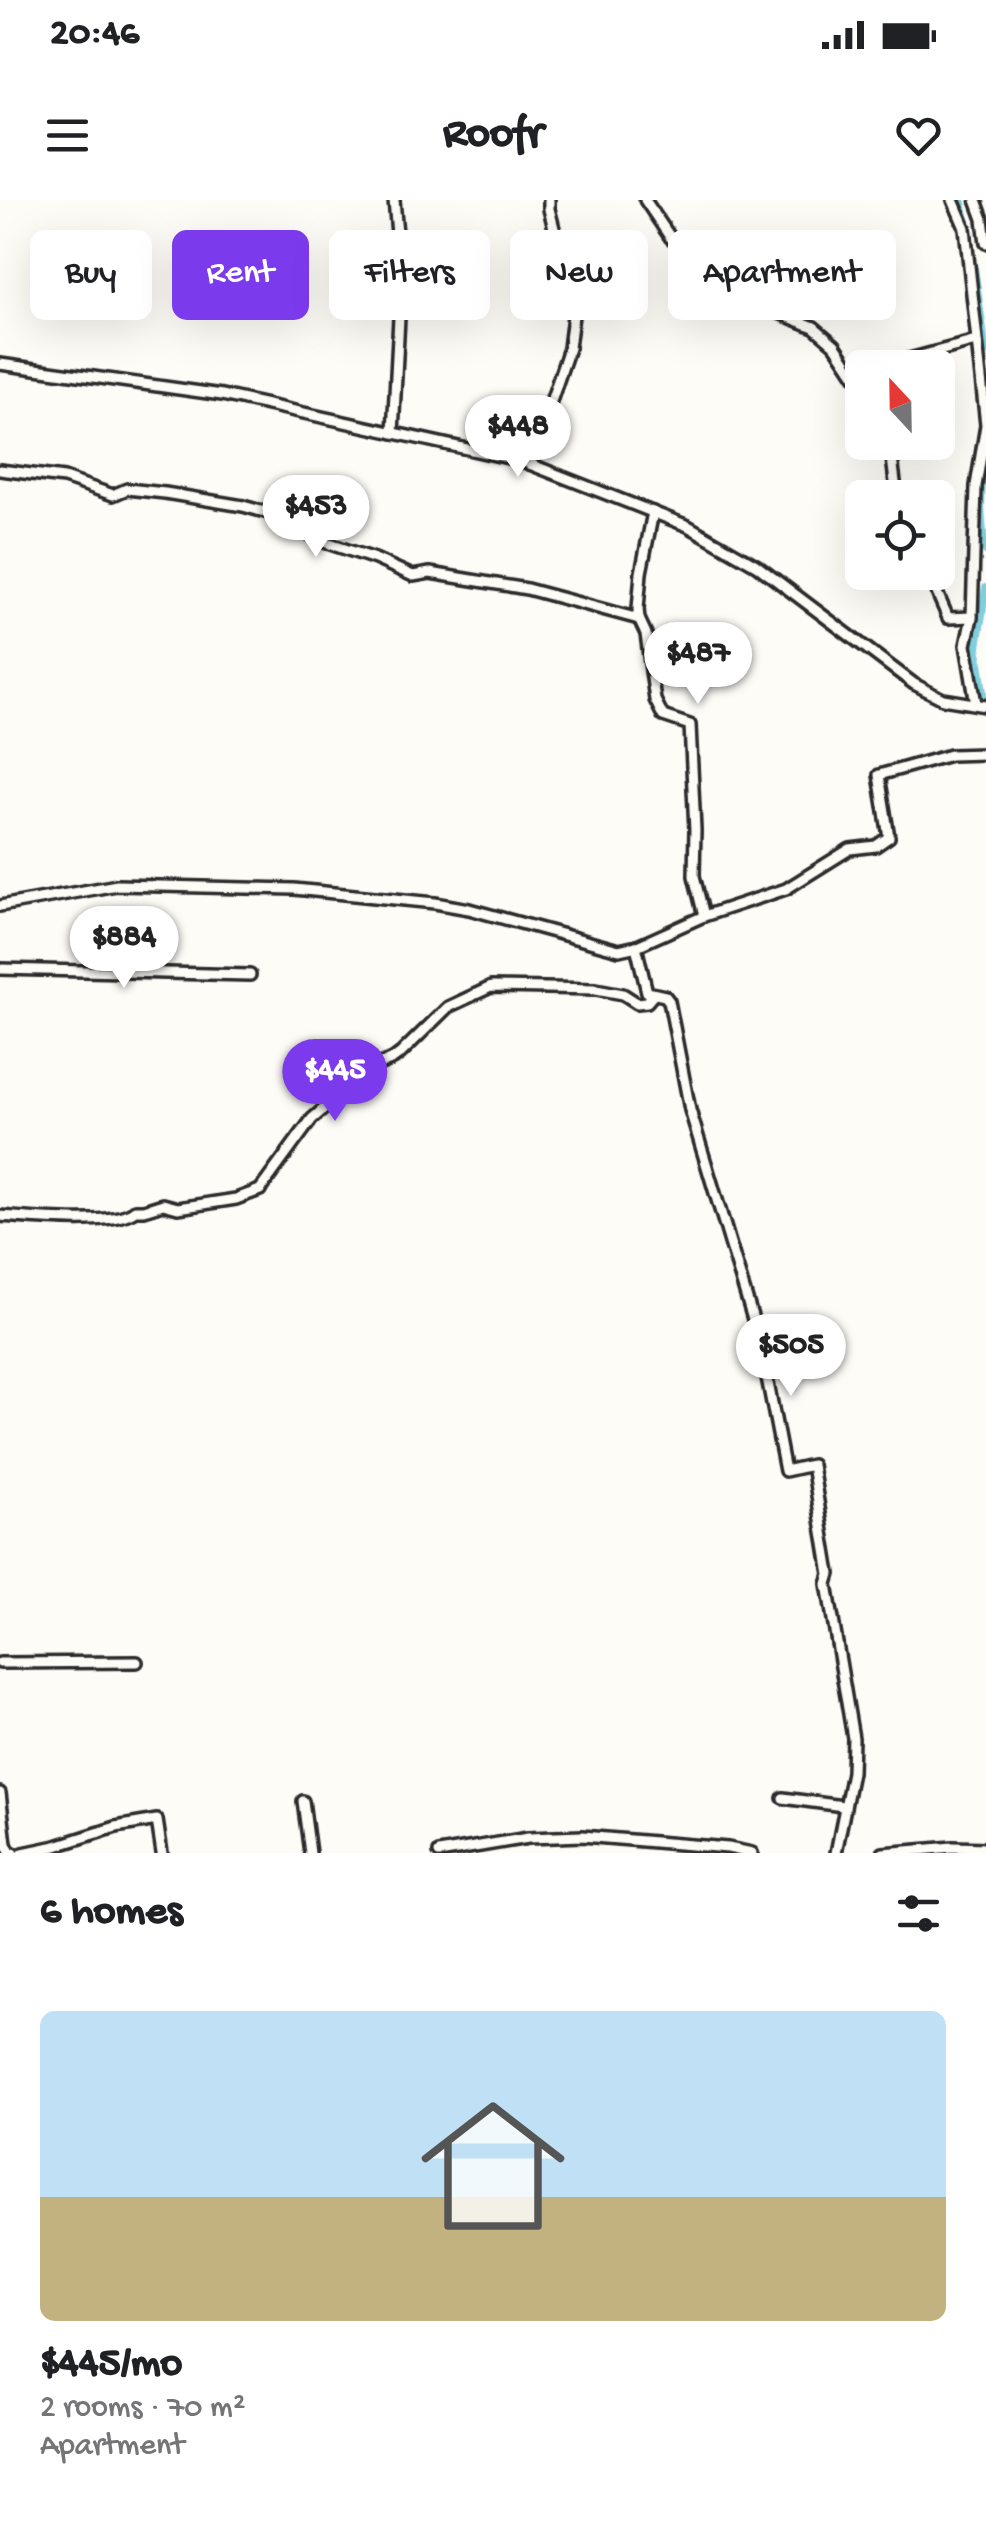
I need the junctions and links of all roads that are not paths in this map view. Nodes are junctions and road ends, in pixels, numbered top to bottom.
1 (394, 200) edge
2 (550, 200) edge
3 (645, 200) edge
4 (953, 200) edge
5 (976, 200) edge
6 (986, 243) edge
7 (976, 341) junction
8 (943, 350) edge
9 (845, 360) edge
10 (0, 364) edge
11 (393, 432) junction
12 (530, 464) junction
13 (0, 470) edge
14 (654, 512) junction
15 (936, 590) edge
16 (972, 617) junction
17 (640, 619) junction
18 (981, 705) edge
19 (986, 754) edge
20 (0, 906) edge
21 (704, 916) junction
22 (636, 946) junction
23 (0, 969) edge
24 (250, 975) dead end
25 (653, 995) junction
26 (0, 1216) edge
27 (137, 1662) dead end
28 (0, 1663) edge
29 (0, 1793) edge
30 (783, 1798) dead end
31 (303, 1801) dead end
32 (843, 1806) junction
33 (980, 1850) edge
34 (14, 1853) edge
35 (23, 1853) edge
36 (162, 1853) edge
37 (310, 1853) edge
38 (439, 1853) edge
39 (752, 1853) edge
40 (836, 1853) edge
41 (883, 1853) edge

1 - 11 street
2 - 12 street
3 - 9 street
4 - 7 street
5 - 6 street
7 - 8 street
7 - 16 street
10 - 11 street
11 - 12 street
12 - 14 street
13 - 17 street
14 - 17 street
14 - 18 street
15 - 16 street
16 - 18 street
17 - 21 street
19 - 21 street
20 - 22 street
21 - 22 street
22 - 25 street
23 - 24 street
25 - 26 street
25 - 32 street
27 - 28 street
29 - 34 street
30 - 32 street
31 - 37 street
32 - 40 street
33 - 41 street
35 - 36 street
38 - 39 street

